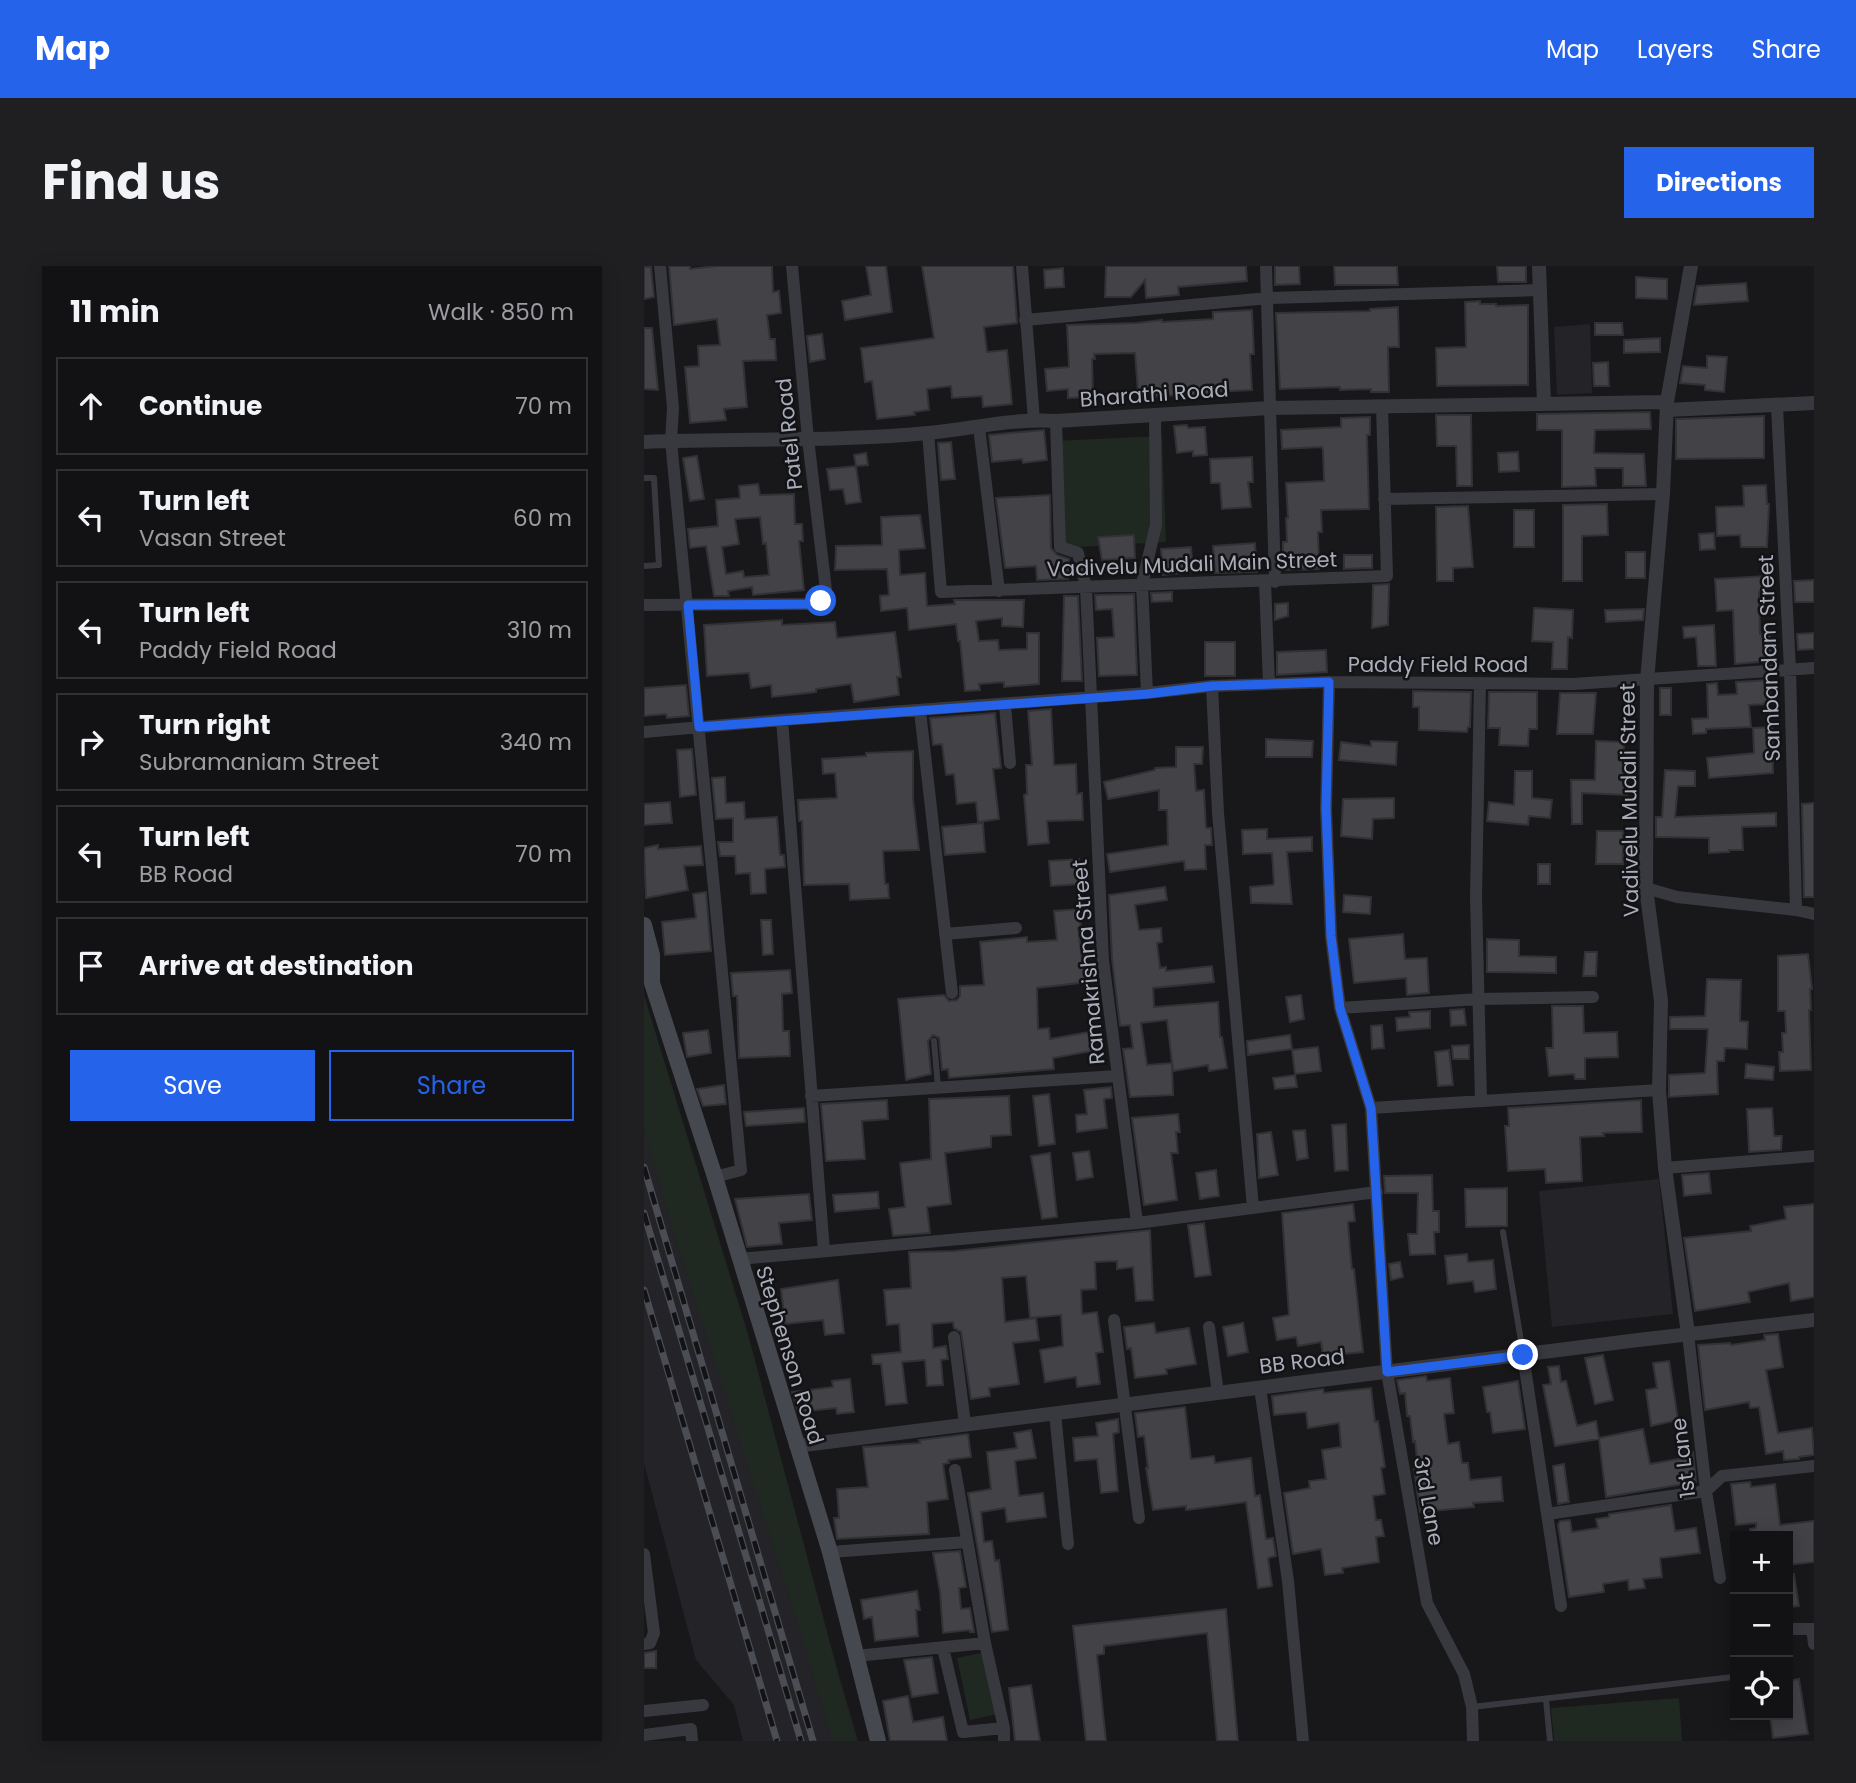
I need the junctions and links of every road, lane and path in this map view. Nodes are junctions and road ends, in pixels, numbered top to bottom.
1 (660, 266) edge
2 (792, 266) edge
3 (1022, 266) edge
4 (1266, 266) edge
5 (1539, 266) edge
6 (1691, 266) edge
7 (1540, 290) junction
8 (1269, 298) junction
9 (1026, 320) junction
10 (1814, 403) edge
11 (1544, 404) junction
12 (1382, 406) junction
13 (1667, 406) junction
14 (1777, 406) junction
15 (1270, 408) junction
16 (1156, 415) junction
17 (1034, 420) junction
18 (1056, 421) junction
19 (979, 427) junction
20 (928, 433) junction
21 (808, 439) junction
22 (671, 440) junction
23 (644, 442) edge
24 (644, 478) edge
25 (1663, 494) junction
26 (1384, 499) junction
27 (644, 566) edge
28 (1270, 582) junction
29 (1142, 584) junction
30 (1086, 587) junction
31 (999, 591) junction
32 (644, 605) edge
33 (688, 605) junction
34 (1814, 668) edge
35 (1790, 670) junction
36 (1647, 681) junction
37 (1329, 682) junction
38 (1480, 683) junction
39 (1269, 684) junction
40 (1212, 686) junction
41 (1147, 694) junction
42 (1092, 697) junction
43 (1006, 705) junction
44 (920, 711) junction
45 (782, 720) junction
46 (699, 727) junction
47 (644, 732) edge
48 (1010, 763) dead end
49 (1646, 888) junction
50 (1796, 910) junction
51 (1814, 914) edge
52 (644, 925) edge
53 (1016, 928) dead end
54 (945, 934) junction
55 (648, 978) edge
56 (952, 993) dead end
57 (1593, 998) dead end
58 (1479, 999) junction
59 (1340, 1008) junction
60 (934, 1041) dead end
61 (1117, 1076) junction
62 (938, 1087) junction
63 (1659, 1090) junction
64 (811, 1096) junction
65 (1481, 1100) junction
66 (1371, 1108) junction
67 (1814, 1156) edge
68 (1665, 1168) junction
69 (715, 1177) junction
70 (1377, 1192) junction
71 (1253, 1208) junction
72 (1137, 1223) junction
73 (1503, 1232) dead end
74 (824, 1251) junction
75 (740, 1259) junction
76 (1114, 1320) dead end
77 (1814, 1320) edge
78 (1209, 1326) dead end
79 (1688, 1334) junction
80 (954, 1337) dead end
81 (1523, 1355) junction
82 (1387, 1372) junction
83 (1260, 1388) junction
84 (1219, 1393) junction
85 (1125, 1405) junction
86 (1055, 1413) junction
87 (965, 1424) junction
88 (796, 1446) junction
89 (1814, 1466) edge
90 (956, 1470) dead end
91 (1706, 1490) junction
92 (1547, 1514) junction
93 (1139, 1518) dead end
94 (967, 1542) junction
95 (1068, 1544) dead end
96 (830, 1552) junction
97 (644, 1555) edge
98 (1720, 1578) dead end
99 (1561, 1606) dead end
100 (1793, 1629) edge
101 (1813, 1629) edge
102 (985, 1643) junction
103 (644, 1644) edge
104 (1814, 1644) edge
105 (943, 1648) junction
106 (856, 1656) junction
107 (1730, 1677) edge
108 (1546, 1699) junction
109 (703, 1705) dead end
110 (1472, 1707) junction
111 (644, 1711) edge
112 (644, 1735) edge
113 (692, 1735) edge
114 (1004, 1735) edge
115 (878, 1741) edge
116 (1303, 1741) edge
117 (1474, 1741) edge
118 (1550, 1741) edge

1 - 22 street
2 - 21 street, Patel Road
3 - 9 street
4 - 8 street
5 - 7 street
6 - 13 street, Vadivelu Mudali Street
7 - 8 street
7 - 11 street
8 - 9 street
8 - 15 street
9 - 17 street
10 - 14 street, Bharathi Road
11 - 12 street, Bharathi Road
11 - 13 street, Bharathi Road
12 - 15 street, Bharathi Road
12 - 26 street
13 - 14 street, Bharathi Road
13 - 25 street, Vadivelu Mudali Street
14 - 35 street, Sambandam Street
15 - 16 street, Bharathi Road
15 - 28 street
16 - 18 street, Bharathi Road
16 - 29 street
17 - 18 street, Bharathi Road
17 - 19 street, Bharathi Road
18 - 30 street, Ramakrishna Street
19 - 20 street, Bharathi Road
19 - 31 street
20 - 21 street, Bharathi Road
20 - 31 street, Vadivelu Mudali Main Street
21 - 22 street, Bharathi Road
21 - 33 street, Patel Road
22 - 23 street, Bharathi Road
22 - 33 street
24 - 27 lane
25 - 26 street
25 - 36 street, Vadivelu Mudali Street
26 - 28 street, Vadivelu Mudali Main Street
28 - 29 street, Vadivelu Mudali Main Street
28 - 39 street
29 - 30 street, Vadivelu Mudali Main Street
29 - 41 street
30 - 31 street, Vadivelu Mudali Main Street
30 - 42 street, Ramakrishna Street
32 - 33 street
33 - 46 street
34 - 35 street, Paddy Field Road
35 - 36 street, Paddy Field Road
35 - 50 street, Sambandam Street
36 - 38 street, Paddy Field Road
36 - 49 street, Vadivelu Mudali Street
37 - 38 street, Paddy Field Road
37 - 39 street, Paddy Field Road
37 - 59 street, 3rd Lane
38 - 58 street
39 - 40 street, Paddy Field Road
40 - 41 street, Paddy Field Road
40 - 71 street
41 - 42 street, Paddy Field Road
42 - 43 street, Paddy Field Road
42 - 61 street, Ramakrishna Street
43 - 44 street, Paddy Field Road
43 - 48 street
44 - 45 street, Paddy Field Road
44 - 54 street
45 - 46 street, Paddy Field Road
45 - 64 street
46 - 47 street, Paddy Field Road
46 - 69 street
49 - 50 street
49 - 63 street, Vadivelu Mudali Street
50 - 51 street
52 - 55 main road, Stephenson Road
53 - 54 street
54 - 56 street
55 - 69 main road, Stephenson Road
57 - 58 street
58 - 59 street
58 - 65 street
59 - 66 street, 3rd Lane
60 - 62 lane
61 - 62 street
61 - 72 street, Ramakrishna Street
62 - 64 street
63 - 65 street
63 - 68 street, Vadivelu Mudali Street
64 - 74 street
65 - 66 street
66 - 70 street, 3rd Lane
67 - 68 street
68 - 79 street, Vadivelu Mudali Street
69 - 75 main road, Stephenson Road
70 - 71 street
70 - 82 street, 3rd Lane
71 - 72 street
72 - 74 street
73 - 81 lane
74 - 75 street
75 - 88 main road, Stephenson Road
76 - 85 street
77 - 79 street, BB Road
78 - 84 street
79 - 81 street, BB Road
79 - 91 street, 1st Lane
80 - 87 street
81 - 82 street, BB Road
81 - 92 street
82 - 83 street, BB Road
82 - 110 street, 3rd Lane
83 - 84 street, BB Road
83 - 116 street
84 - 85 street, BB Road
85 - 86 street, BB Road
85 - 93 street
86 - 87 street, BB Road
86 - 95 street
87 - 88 street, BB Road
88 - 96 main road, Stephenson Road
89 - 91 street
90 - 94 street
91 - 92 street
91 - 98 street, 1st Lane
92 - 99 street
94 - 96 street
94 - 102 street
96 - 106 main road, Stephenson Road
97 - 103 street
100 - 101 street
101 - 104 street
102 - 105 street
102 - 114 street
105 - 106 street
105 - 114 street
106 - 115 main road, Stephenson Road
107 - 108 lane
108 - 110 lane
108 - 118 lane
109 - 111 street
110 - 117 street, 3rd Lane
112 - 113 street

